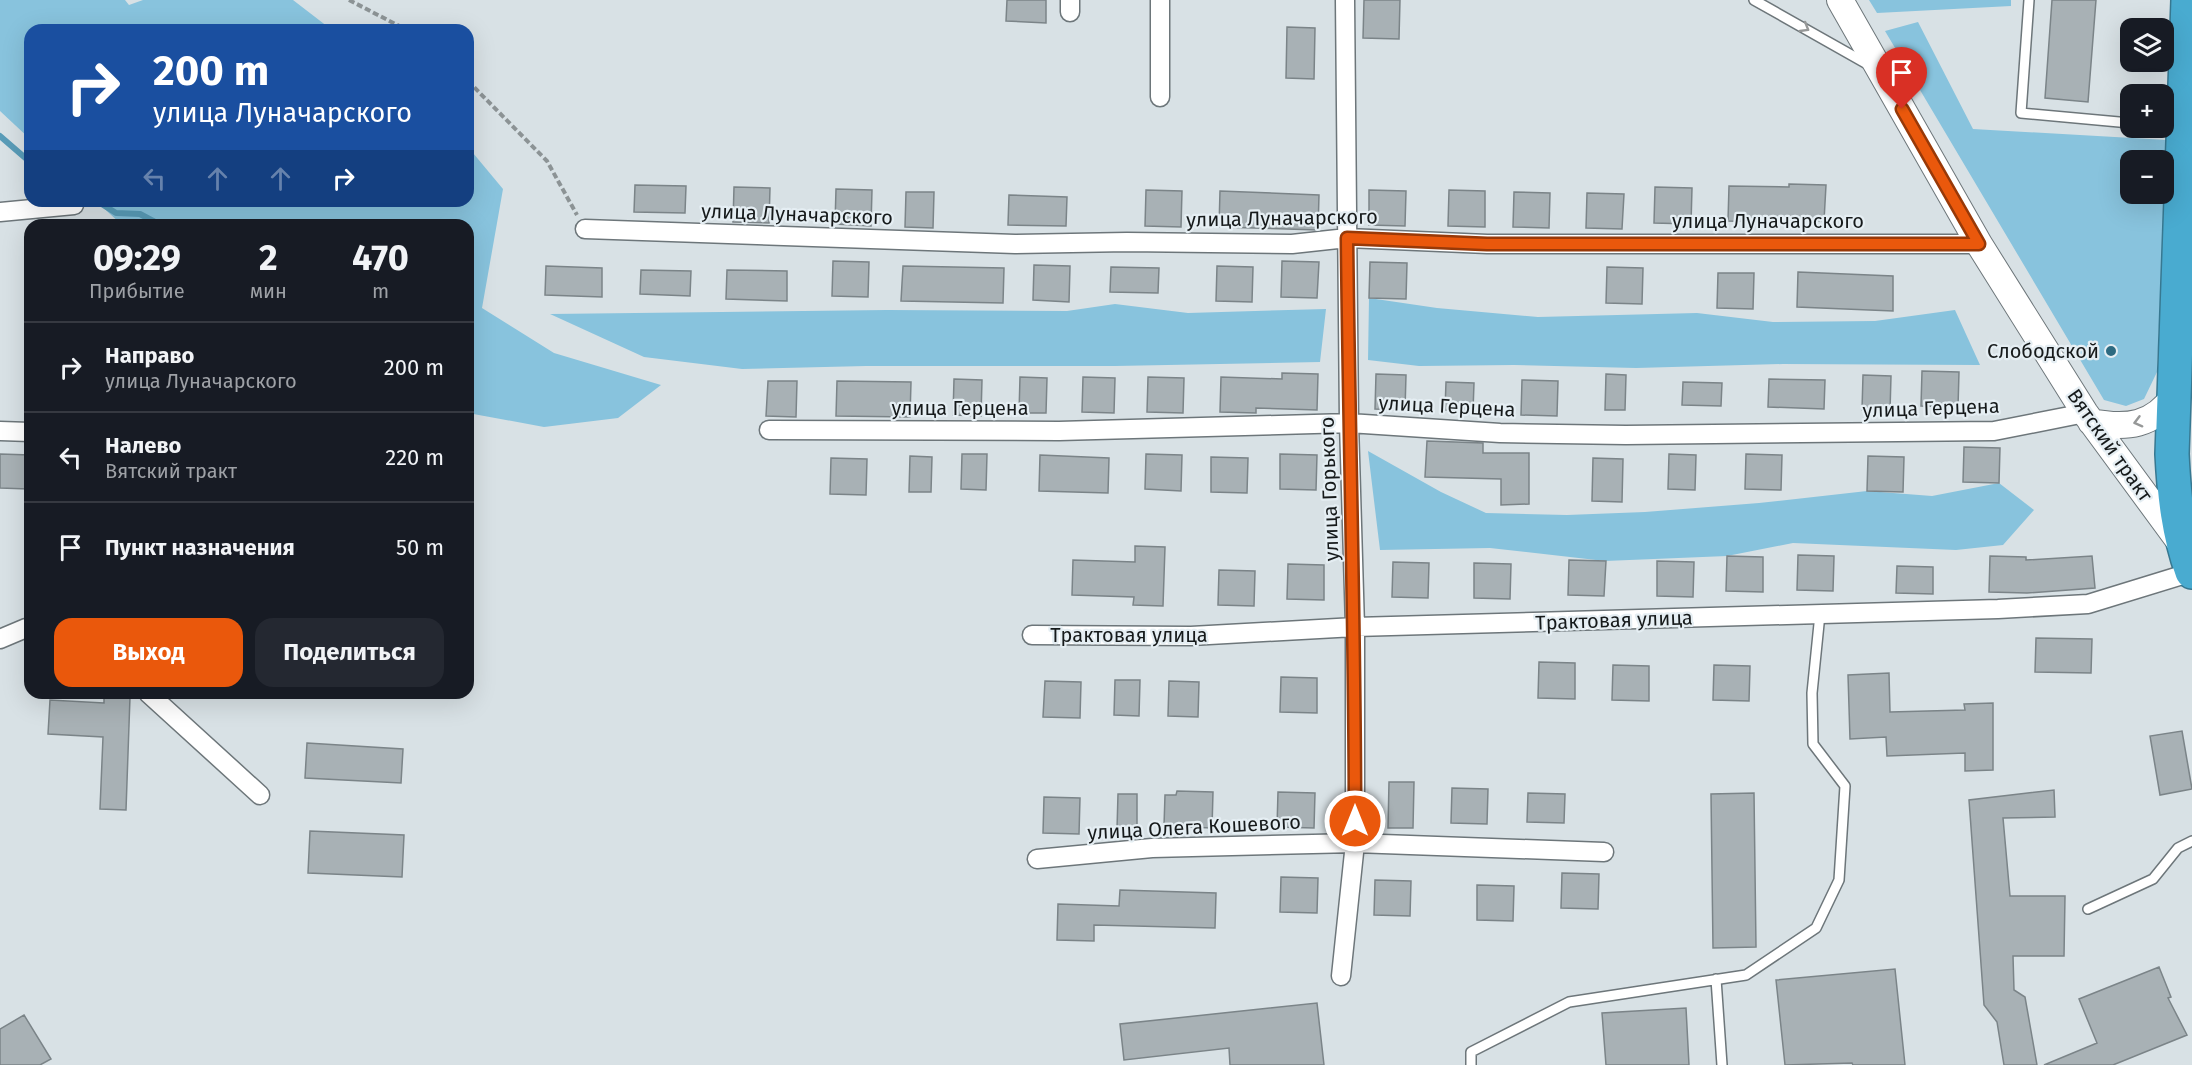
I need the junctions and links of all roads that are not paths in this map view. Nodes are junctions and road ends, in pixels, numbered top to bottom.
1 (1160, 0) edge
2 (1345, 0) edge
3 (1754, 0) edge
4 (1840, 0) edge
5 (2029, 0) edge
6 (2188, 0) edge
7 (2189, 51) edge
8 (1880, 71) junction
9 (1160, 97) dead end
10 (2120, 122) edge
11 (53, 207) edge
12 (0, 212) edge
13 (585, 229) road end
14 (1347, 238) junction
15 (1979, 244) junction
16 (2175, 395) junction
17 (2088, 417) junction
18 (1349, 423) junction
19 (769, 430) dead end
20 (0, 431) edge
21 (24, 432) edge
22 (2190, 558) edge
23 (1820, 614) junction
24 (1355, 627) junction
25 (24, 629) edge
26 (1032, 635) dead end
27 (0, 639) edge
28 (155, 699) edge
29 (260, 795) dead end
30 (2192, 840) edge
31 (1355, 843) junction
32 (1604, 852) dead end
33 (1037, 860) dead end
34 (2088, 909) dead end
35 (1341, 976) dead end
36 (1716, 979) junction
37 (1471, 1065) edge
38 (1722, 1065) edge

1 - 9 street
2 - 14 street, улица Горького
3 -> 8 lane
4 - 8 main road, Вятский тракт
5 - 10 lane
6 - 7 highway
7 - 16 highway
8 - 15 main road, Вятский тракт
11 - 12 street
13 - 14 street, улица Луначарского
14 - 15 street, улица Луначарского
14 - 18 street, улица Горького
15 - 17 main road, Вятский тракт
16 -> 17 main road
16 - 22 highway
17 - 18 street, улица Герцена
17 - 22 main road, Вятский тракт
18 - 19 street, улица Герцена
18 - 24 street, улица Горького
20 - 21 street
22 - 23 street, Трактовая улица
23 - 24 street, Трактовая улица
23 - 36 lane
24 - 26 street, Трактовая улица
24 - 31 street, улица Горького
25 - 27 street
28 - 29 street
30 - 34 lane
31 - 32 street, улица Олега Кошевого
31 - 33 street, улица Олега Кошевого
31 - 35 street, улица Горького
36 - 37 lane
36 - 38 lane

